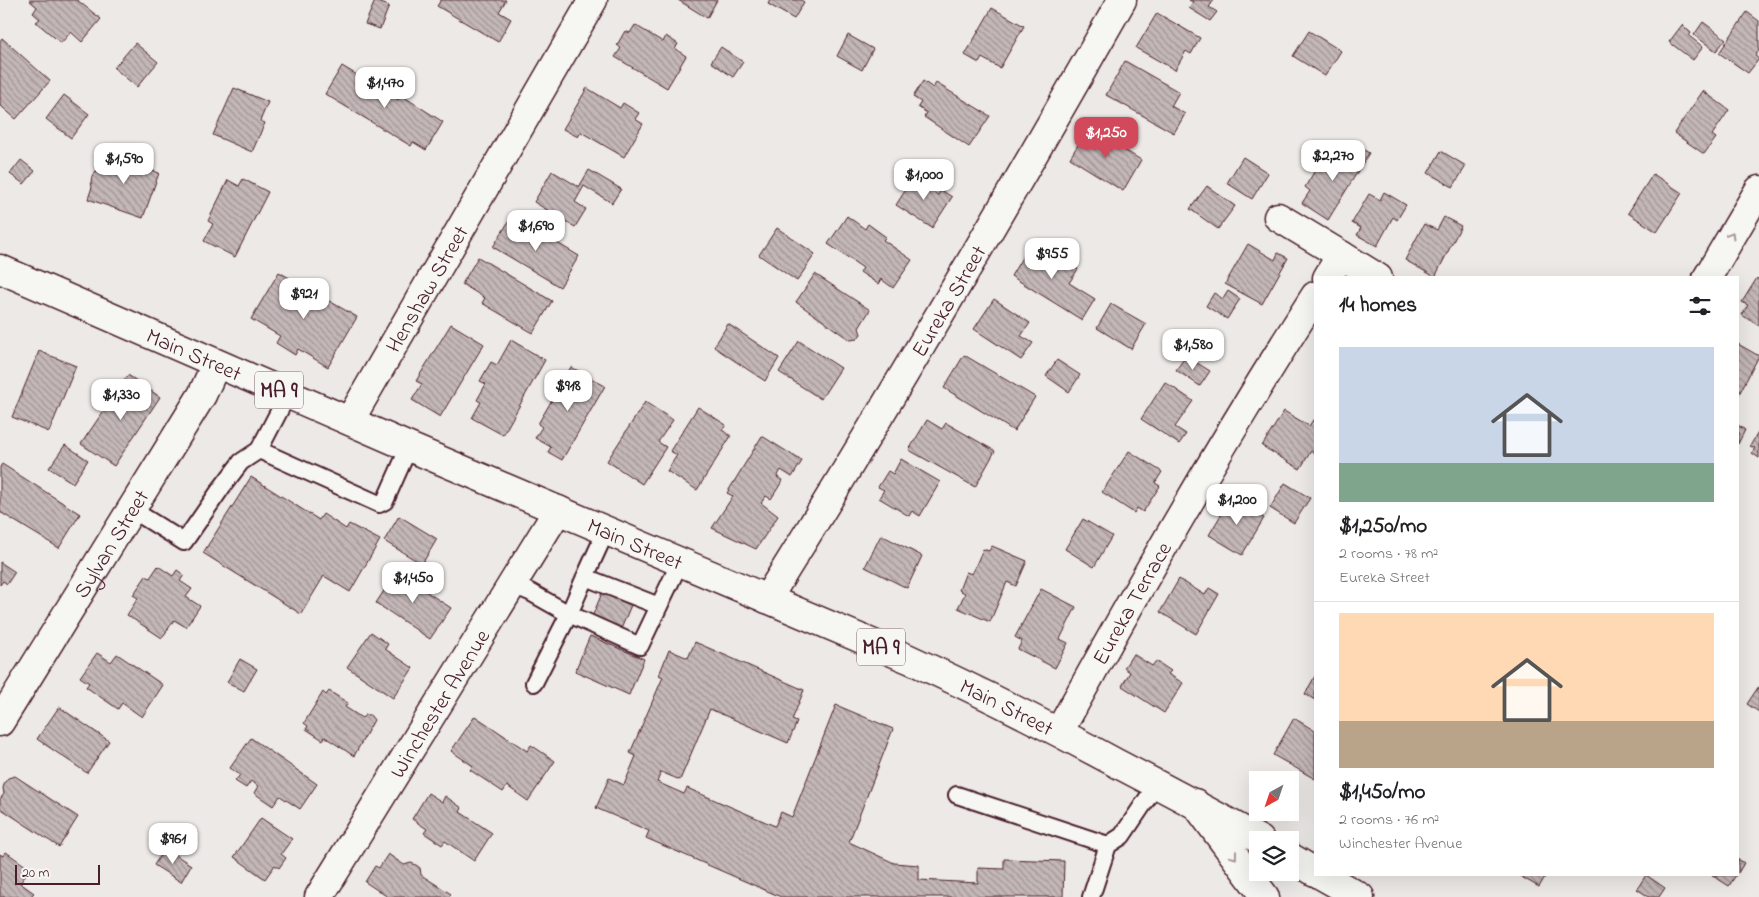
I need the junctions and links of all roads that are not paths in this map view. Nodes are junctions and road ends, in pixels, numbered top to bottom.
1 (594, 0) edge
2 (1122, 0) edge
3 (1759, 190) edge
4 (1278, 217) dead end
5 (1341, 255) junction
6 (0, 269) edge
7 (1328, 276) edge
8 (1375, 276) edge
9 (1708, 276) edge
10 (1314, 298) edge
11 (216, 364) junction
12 (288, 394) junction
13 (350, 420) junction
14 (409, 447) junction
15 (259, 450) junction
16 (131, 509) junction
17 (558, 510) junction
18 (606, 531) junction
19 (680, 562) junction
20 (585, 577) junction
21 (513, 585) junction
22 (767, 599) junction
23 (659, 606) junction
24 (569, 614) junction
25 (534, 683) dead end
26 (0, 722) edge
27 (1059, 732) junction
28 (1157, 784) junction
29 (957, 795) dead end
30 (1195, 803) junction
31 (1249, 834) edge
32 (1108, 845) junction
33 (1299, 862) edge
34 (1314, 871) edge
35 (319, 897) edge
36 (1091, 897) edge
37 (1265, 897) edge

1 - 13 main road, Henshaw Street
2 - 22 main road, Eureka Street
9 -> 3 main road
4 - 5 main road
5 - 7 main road
5 - 8 main road
6 - 11 main road, Main Street / MA 9
10 - 27 main road, Eureka Terrace
11 - 12 main road, Main Street / MA 9
11 - 16 main road, Sylvan Street
12 - 13 main road, Main Street / MA 9
12 - 15 lane
13 - 14 main road, Main Street / MA 9
14 - 15 lane
14 - 17 main road, Main Street / MA 9
15 - 16 lane
16 - 26 main road, Sylvan Street
17 - 18 main road, Main Street / MA 9
17 - 21 main road, Winchester Avenue
18 - 19 main road, Main Street / MA 9
18 - 20 lane
19 - 22 main road, Main Street / MA 9
19 - 23 lane
20 - 23 lane
20 - 24 lane
21 - 24 lane
21 - 35 main road, Winchester Avenue
22 - 27 main road, Main Street / MA 9
23 - 24 lane
24 - 25 lane
27 - 28 main road, Main Street / MA 9
28 - 30 main road, Main Street / MA 9
28 - 32 lane
29 - 32 lane
30 - 31 main road, Main Street / MA 9
30 -> 37 main road
32 - 36 lane
33 - 34 main road

